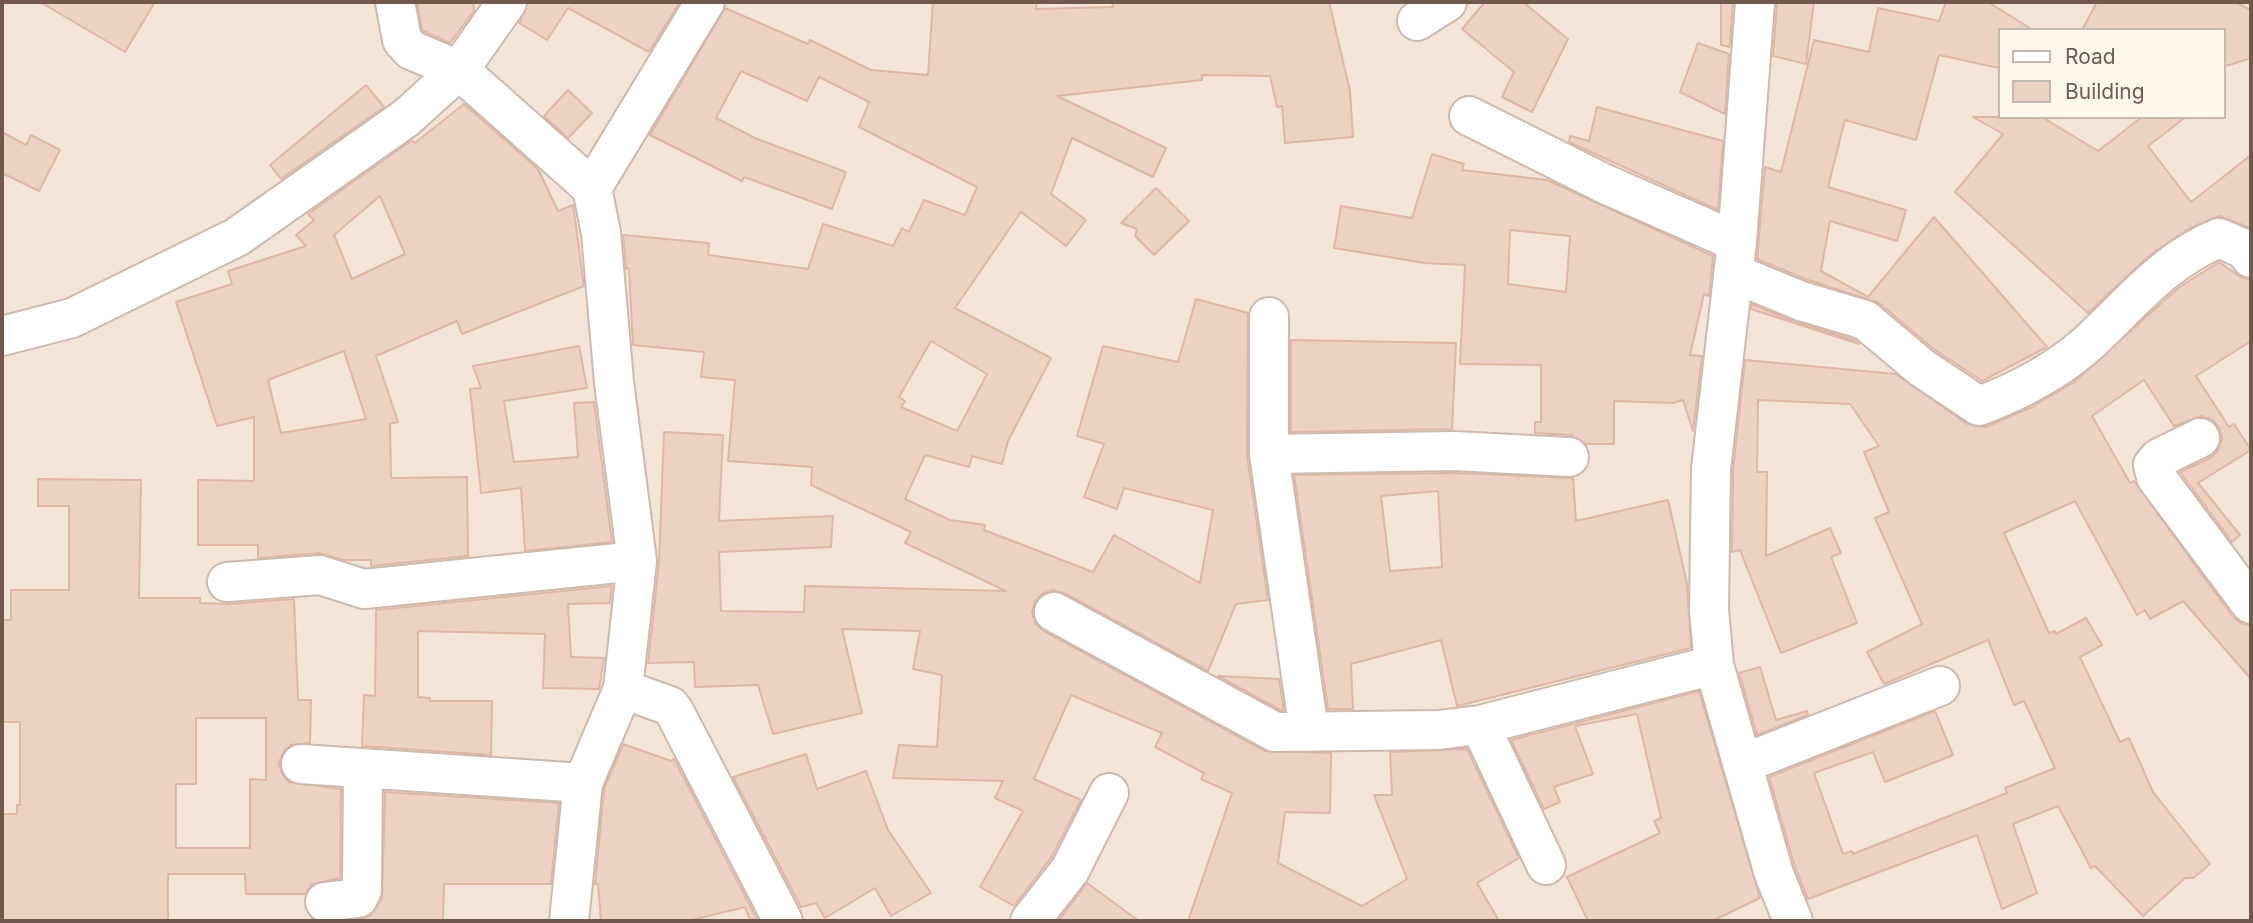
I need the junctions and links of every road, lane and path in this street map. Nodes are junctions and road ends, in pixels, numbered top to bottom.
1 (395, 2) edge
2 (508, 2) edge
3 (705, 2) edge
4 (1755, 2) edge
5 (459, 70) junction
6 (1469, 116) dead end
7 (592, 188) junction
8 (1735, 258) junction
9 (2251, 258) edge
10 (1269, 317) dead end
11 (2, 337) edge
12 (2200, 438) dead end
13 (1269, 454) junction
14 (1569, 457) dead end
15 (637, 561) junction
16 (227, 582) dead end
17 (2251, 604) edge
18 (1054, 612) dead end
19 (1714, 665) junction
20 (1940, 686) dead end
21 (623, 689) junction
22 (1480, 725) junction
23 (1309, 731) junction
24 (301, 764) dead end
25 (1742, 764) junction
26 (363, 769) junction
27 (583, 783) junction
28 (1109, 793) dead end
29 (1546, 866) dead end
30 (326, 902) dead end
31 (569, 921) edge
32 (783, 921) edge
33 (1030, 921) edge
34 (1793, 921) edge

1 - 5 street
2 - 5 street
3 - 7 street
4 - 8 street
5 - 7 street
5 - 11 street
6 - 8 street
7 - 15 street
8 - 9 street
8 - 19 street
10 - 13 street
12 - 17 street
13 - 14 street
13 - 23 street
15 - 16 street
15 - 21 street
18 - 23 street
19 - 22 street
19 - 25 street
20 - 25 street
21 - 27 street
21 - 32 street
22 - 23 street
22 - 29 street
24 - 26 street
25 - 34 street
26 - 27 street
26 - 30 street
27 - 31 street
28 - 33 street

